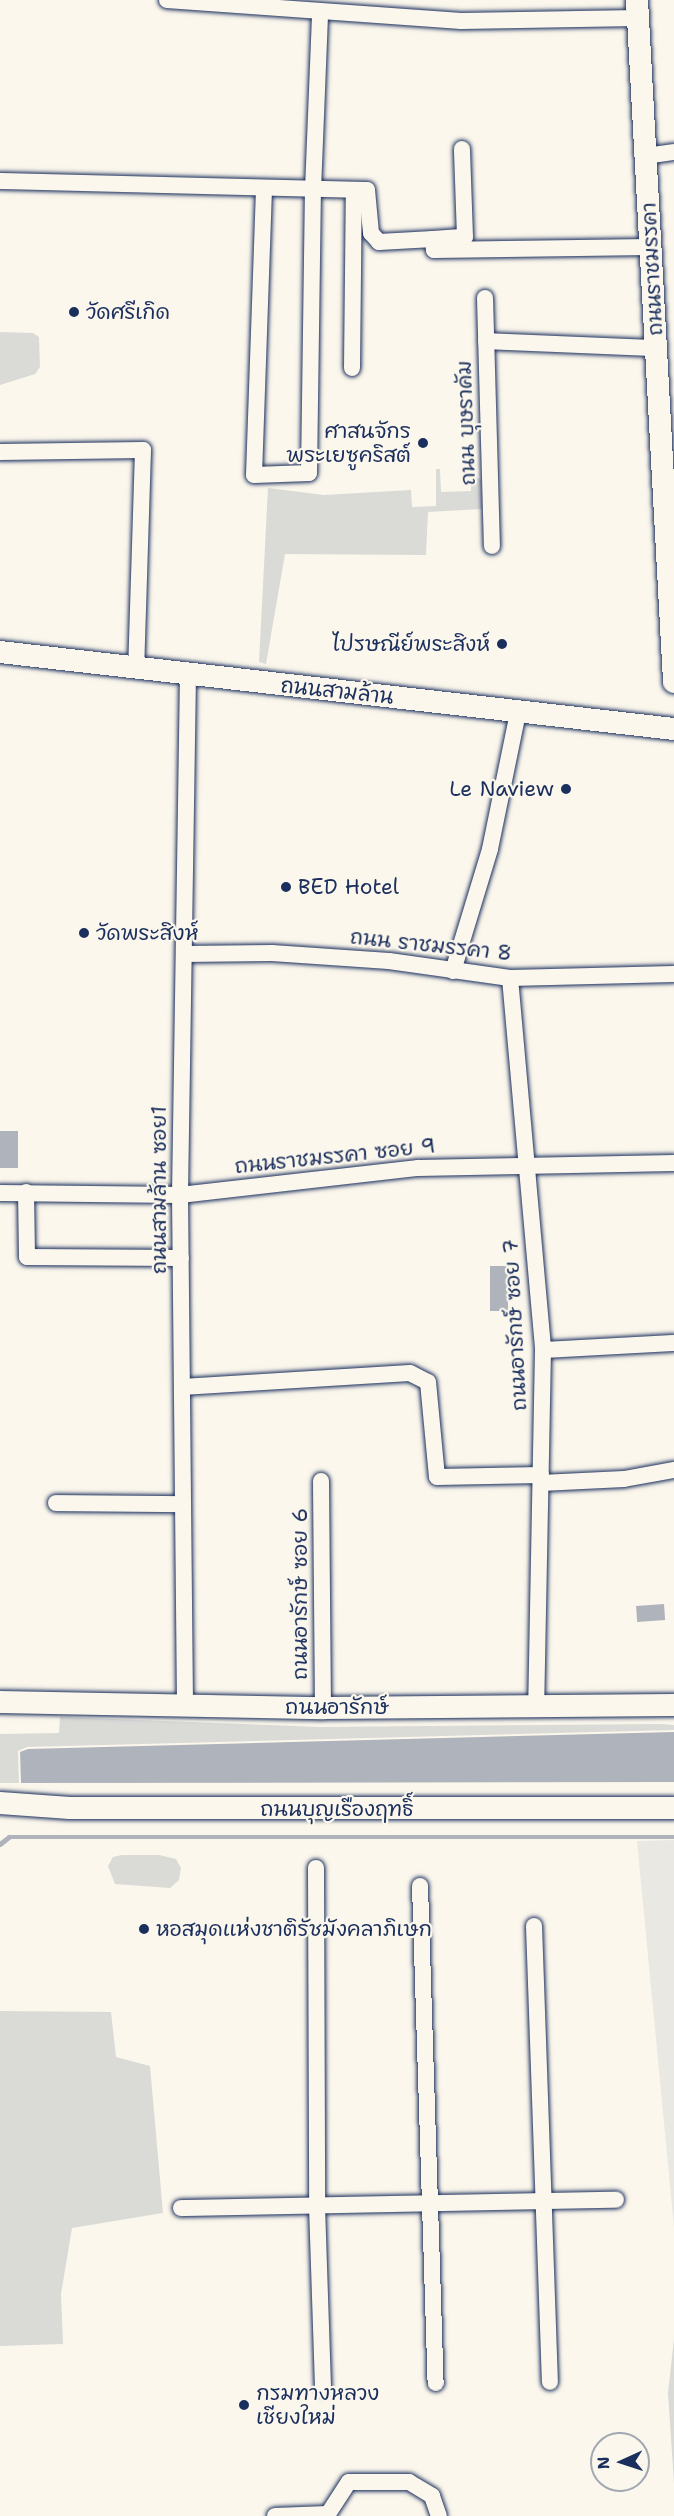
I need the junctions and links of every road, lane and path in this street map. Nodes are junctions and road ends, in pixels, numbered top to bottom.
1 (167, 0) edge
2 (638, 9) edge
3 (320, 12) junction
4 (462, 148) dead end
5 (674, 152) edge
6 (645, 156) junction
7 (0, 182) edge
8 (264, 189) junction
9 (313, 190) junction
10 (354, 190) junction
11 (433, 238) junction
12 (650, 246) junction
13 (485, 298) dead end
14 (486, 341) junction
15 (656, 348) junction
16 (352, 368) dead end
17 (667, 412) edge
18 (0, 452) edge
19 (492, 546) dead end
20 (0, 652) edge
21 (136, 668) junction
22 (188, 674) junction
23 (674, 682) edge
24 (518, 712) junction
25 (674, 729) edge
26 (184, 954) junction
27 (453, 971) junction
28 (674, 974) edge
29 (510, 978) junction
30 (674, 1163) edge
31 (528, 1167) junction
32 (26, 1192) junction
33 (0, 1193) edge
34 (180, 1195) junction
35 (181, 1258) junction
36 (674, 1343) edge
37 (543, 1350) junction
38 (182, 1387) junction
39 (674, 1470) edge
40 (541, 1479) junction
41 (321, 1481) dead end
42 (57, 1503) dead end
43 (183, 1504) junction
44 (0, 1702) edge
45 (674, 1705) edge
46 (185, 1706) junction
47 (536, 1707) junction
48 (323, 1708) junction
49 (0, 1803) edge
50 (70, 1808) junction
51 (674, 1808) edge
52 (0, 1816) edge
53 (316, 1868) dead end
54 (420, 1886) dead end
55 (534, 1926) dead end
56 (616, 2200) dead end
57 (544, 2201) junction
58 (430, 2204) junction
59 (317, 2206) junction
60 (181, 2208) dead end
61 (550, 2382) dead end
62 (436, 2384) dead end
63 (322, 2388) dead end
64 (328, 2515) edge
65 (275, 2516) edge
66 (439, 2516) edge

1 - 3 street
2 - 3 street
2 - 6 main road, ถนนราชมรรคา
3 - 9 street
4 - 11 street
5 - 6 street
6 - 12 main road, ถนนราชมรรคา
7 - 8 street
8 - 9 street
8 - 9 street
9 - 10 street
10 - 11 street
10 - 16 street
11 - 12 street
12 - 15 main road, ถนนราชมรรคา
13 - 14 street, ถนน บุษราคัม
14 - 15 street
14 - 19 street, ถนน บุษราคัม
15 - 17 main road, ถนนราชมรรคา
17 - 23 main road, ถนนราชมรรคา
18 - 21 street
20 - 21 main road, ถนนสามล้าน
21 - 22 main road, ถนนสามล้าน
22 - 24 main road, ถนนสามล้าน
22 - 26 street, ถนนสามล้าน ซอย1
24 - 25 main road, ถนนสามล้าน
24 - 27 street
26 - 27 street, ถนน ราชมรรคา 8
26 - 34 street, ถนนสามล้าน ซอย1
27 - 29 street, ถนน ราชมรรคา 8
28 - 29 street, ถนน ราชมรรคา 8
29 - 31 street, ถนนอารักษ์ ซอย 7
30 - 31 street, ถนนราชมรรคา ซอย 9
31 - 34 street, ถนนราชมรรคา ซอย 9
31 - 37 street, ถนนอารักษ์ ซอย 7
32 - 33 street, ถนนราชมรรคา ซอย 9
32 - 34 street, ถนนราชมรรคา ซอย 9
32 - 35 street
34 - 35 street, ถนนสามล้าน ซอย1
35 - 38 street, ถนนสามล้าน ซอย1
36 - 37 street
37 - 40 street, ถนนอารักษ์ ซอย 7
38 - 40 street
38 - 43 street, ถนนสามล้าน ซอย1
39 - 40 street
40 - 47 street, ถนนอารักษ์ ซอย 7
41 - 48 street, ถนนอารักษ์ ซอย 6
42 - 43 street
43 - 46 street, ถนนสามล้าน ซอย1
44 - 46 main road, ถนนอารักษ์
45 - 47 main road, ถนนอารักษ์
46 - 48 main road, ถนนอารักษ์
47 - 48 main road, ถนนอารักษ์
49 - 50 main road, ถนนบุญเรืองฤทธิ์
50 - 51 main road, ถนนบุญเรืองฤทธิ์
50 - 52 main road
53 - 59 street
54 - 58 street
55 - 57 street
56 - 57 street
57 - 58 street
57 - 61 street
58 - 59 street
58 - 62 street
59 - 60 street
59 - 63 street
64 - 65 street
64 - 66 street

